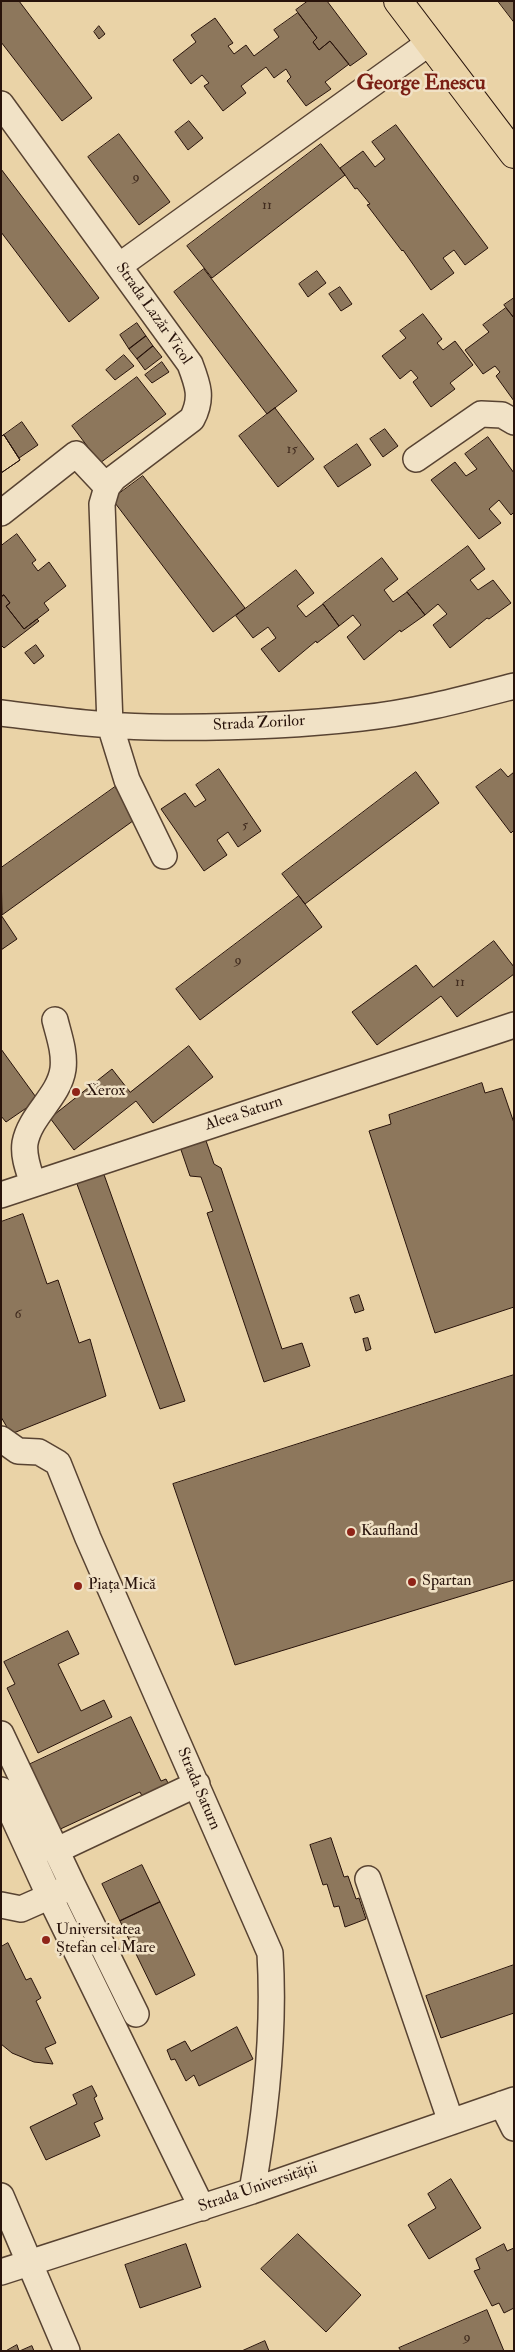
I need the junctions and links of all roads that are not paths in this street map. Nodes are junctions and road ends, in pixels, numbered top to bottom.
1 (398, 1) edge
2 (429, 43) junction
3 (1, 104) edge
4 (514, 154) edge
5 (119, 266) junction
6 (514, 422) edge
7 (416, 459) dead end
8 (106, 487) junction
9 (1, 513) edge
10 (514, 686) edge
11 (1, 713) edge
12 (110, 725) junction
13 (164, 856) dead end
14 (55, 1020) dead end
15 (514, 1025) edge
16 (33, 1184) junction
17 (1, 1195) edge
18 (1, 1439) edge
19 (1, 1734) edge
20 (197, 1784) junction
21 (1, 1790) edge
22 (55, 1851) junction
23 (368, 1879) dead end
24 (73, 1886) junction
25 (49, 1895) junction
26 (1, 1905) edge
27 (136, 2014) dead end
28 (508, 2102) edge
29 (451, 2122) junction
30 (514, 2128) edge
31 (252, 2191) junction
32 (1, 2196) edge
33 (202, 2208) junction
34 (31, 2263) junction
35 (1, 2272) edge
36 (67, 2351) edge

1 - 2 main road
2 - 4 main road
2 - 5 street
3 - 5 street, Strada Lazăr Vicol
5 - 8 street, Strada Lazăr Vicol
6 - 7 street
8 - 9 street
8 - 12 street
10 - 12 street, Strada Zorilor
11 - 12 street, Strada Zorilor
12 - 13 street
14 - 16 street
15 - 16 street, Aleea Saturn
16 - 17 street, Aleea Saturn
18 - 20 street, Strada Saturn
19 - 22 street
20 - 22 street
20 - 31 street, Strada Saturn
21 - 25 street
22 - 24 street
23 - 29 street
24 - 25 street
24 - 27 street
25 - 26 street
25 - 33 street
28 - 29 street, Strada Universității
28 - 30 street
29 - 31 street, Strada Universității
31 - 33 street, Strada Universității
32 - 34 street
33 - 34 street, Strada Universității
34 - 35 street, Strada Universității
34 - 36 street

